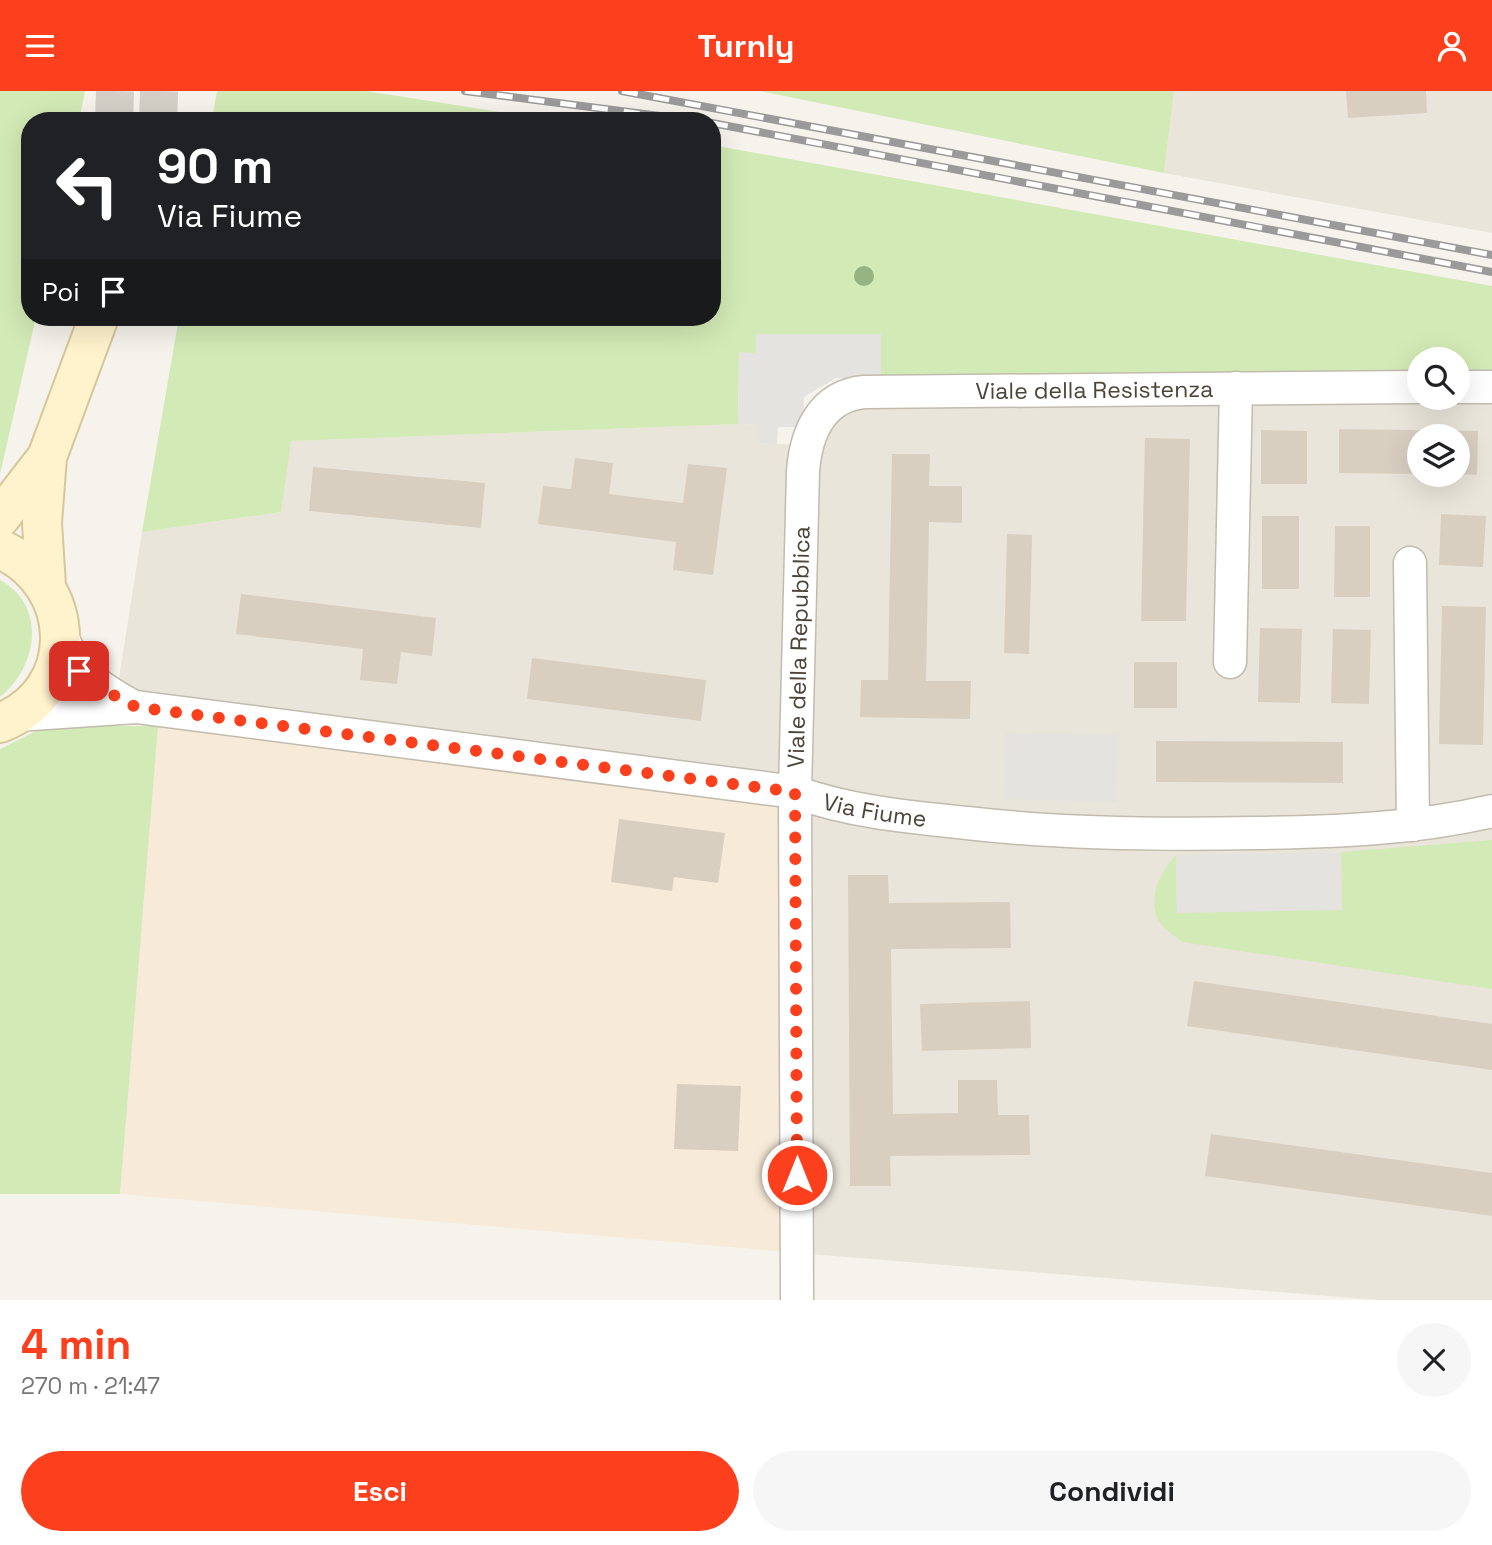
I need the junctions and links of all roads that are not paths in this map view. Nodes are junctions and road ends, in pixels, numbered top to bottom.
1 (99, 326) edge
2 (1407, 387) edge
3 (1470, 387) edge
4 (1492, 387) edge
5 (1236, 388) junction
6 (804, 456) joint
7 (47, 457) junction
8 (0, 518) edge
9 (0, 549) edge
10 (1410, 563) dead end
11 (46, 586) junction
12 (61, 633) junction
13 (1230, 662) dead end
14 (136, 707) junction
15 (9, 719) edge
16 (795, 792) junction
17 (1492, 811) edge
18 (1413, 825) junction
19 (797, 1300) edge

1 - 7 street
2 - 5 street, Viale della Resistenza
3 - 4 street
5 - 6 street, Viale della Resistenza
5 - 13 street
6 - 16 street, Viale della Repubblica
7 - 8 street
7 - 11 street
9 - 11 street
10 - 18 street
11 - 12 street
12 - 14 street, Via Fiume
12 - 15 street
14 - 15 street, Via Fiume
14 - 16 street, Via Fiume
16 - 18 street, Via Fiume
16 - 19 street, Viale della Repubblica
17 - 18 street, Via Fiume

